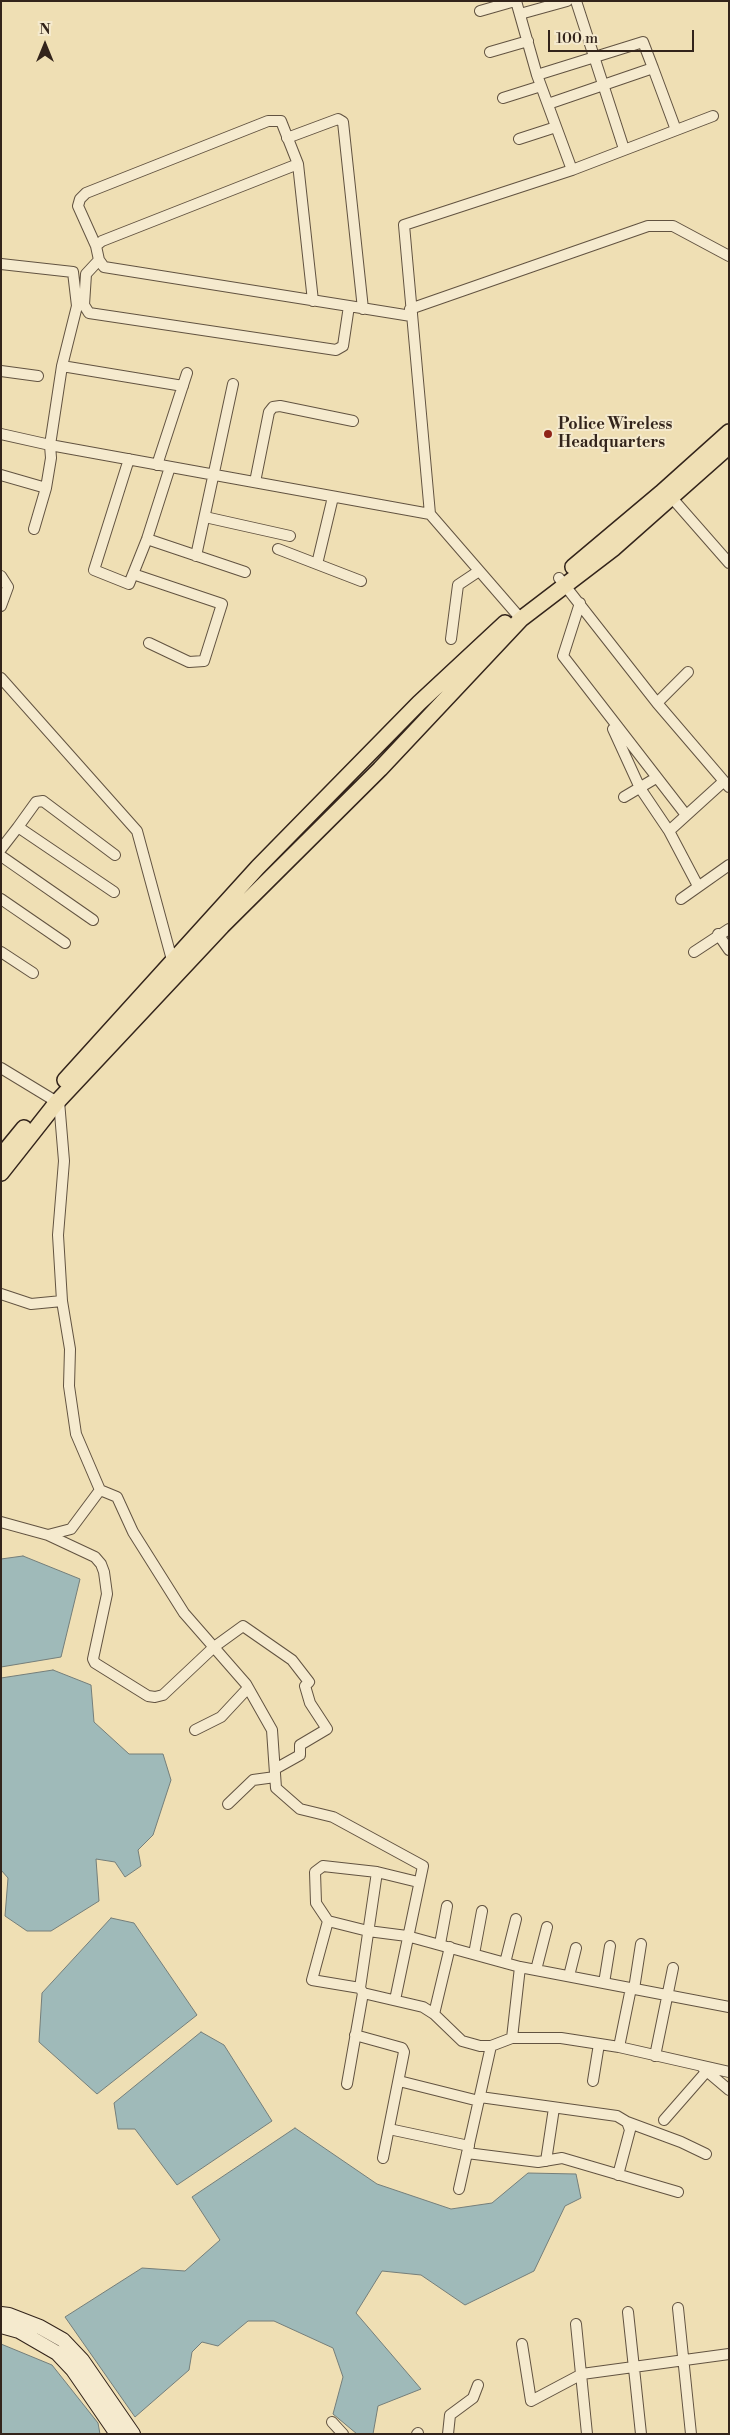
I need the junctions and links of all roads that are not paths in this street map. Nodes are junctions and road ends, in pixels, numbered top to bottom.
1 (515, 1) edge
2 (567, 1) edge
3 (576, 1) edge
4 (480, 11) dead end
5 (520, 14) junction
6 (528, 41) junction
7 (490, 52) dead end
8 (594, 58) junction
9 (653, 68) junction
10 (537, 75) junction
11 (603, 85) junction
12 (542, 86) junction
13 (502, 98) dead end
14 (548, 104) junction
15 (713, 116) dead end
16 (556, 127) junction
17 (676, 130) junction
18 (287, 138) junction
19 (519, 139) dead end
20 (624, 149) junction
21 (298, 164) junction
22 (572, 170) junction
23 (96, 246) junction
24 (729, 256) edge
25 (99, 260) junction
26 (1, 264) edge
27 (313, 300) junction
28 (349, 306) junction
29 (364, 309) junction
30 (410, 313) junction
31 (62, 366) junction
32 (1, 370) edge
33 (187, 373) dead end
34 (38, 376) dead end
35 (233, 384) dead end
36 (183, 386) junction
37 (352, 421) dead end
38 (729, 432) edge
39 (1, 434) edge
40 (50, 445) junction
41 (729, 446) edge
42 (129, 460) junction
43 (157, 464) junction
44 (170, 467) junction
45 (214, 475) junction
46 (1, 476) edge
47 (255, 482) junction
48 (46, 488) junction
49 (332, 496) junction
50 (666, 496) junction
51 (430, 514) junction
52 (205, 518) junction
53 (34, 529) dead end
54 (290, 536) dead end
55 (147, 539) junction
56 (278, 549) dead end
57 (196, 556) junction
58 (729, 563) edge
59 (317, 564) junction
60 (479, 571) junction
61 (246, 572) dead end
62 (133, 574) junction
63 (1, 576) edge
64 (361, 580) dead end
65 (562, 581) junction
66 (580, 603) junction
67 (1, 606) edge
68 (518, 616) junction
69 (451, 639) dead end
70 (149, 643) dead end
71 (688, 672) dead end
72 (1, 678) edge
73 (657, 702) junction
74 (607, 716) junction
75 (656, 778) junction
76 (726, 784) edge
77 (640, 788) junction
78 (624, 797) dead end
79 (686, 815) junction
80 (18, 827) junction
81 (668, 831) junction
82 (1, 848) edge
83 (115, 855) dead end
84 (1, 856) edge
85 (729, 865) edge
86 (698, 886) junction
87 (114, 892) dead end
88 (1, 899) edge
89 (681, 899) dead end
90 (94, 920) dead end
91 (729, 929) edge
92 (718, 934) junction
93 (65, 943) dead end
94 (729, 950) edge
95 (1, 952) edge
96 (694, 952) dead end
97 (172, 960) junction
98 (33, 973) dead end
99 (1, 1068) edge
100 (55, 1100) junction
101 (1, 1156) edge
102 (1, 1173) edge
103 (1, 1294) edge
104 (62, 1301) junction
105 (100, 1490) junction
106 (1, 1522) edge
107 (48, 1535) junction
108 (214, 1647) junction
109 (248, 1688) junction
110 (195, 1730) dead end
111 (275, 1773) junction
112 (228, 1804) dead end
113 (377, 1872) junction
114 (418, 1882) junction
115 (447, 1906) dead end
116 (482, 1911) dead end
117 (516, 1919) dead end
118 (328, 1921) junction
119 (547, 1927) dead end
120 (368, 1931) junction
121 (407, 1936) junction
122 (642, 1944) dead end
123 (445, 1946) junction
124 (610, 1946) dead end
125 (576, 1948) dead end
126 (474, 1954) junction
127 (505, 1962) junction
128 (520, 1967) junction
129 (673, 1968) dead end
130 (536, 1970) junction
131 (569, 1976) junction
132 (604, 1983) junction
133 (632, 1989) junction
134 (361, 1991) junction
135 (668, 1996) junction
136 (395, 2000) junction
137 (729, 2007) edge
138 (434, 2014) junction
139 (355, 2035) junction
140 (512, 2038) junction
141 (599, 2044) junction
142 (492, 2046) junction
143 (619, 2047) junction
144 (655, 2056) junction
145 (703, 2069) junction
146 (729, 2072) edge
147 (399, 2081) junction
148 (593, 2081) dead end
149 (347, 2084) dead end
150 (729, 2090) edge
151 (480, 2099) junction
152 (554, 2108) junction
153 (664, 2120) dead end
154 (627, 2122) junction
155 (390, 2129) junction
156 (468, 2150) junction
157 (706, 2154) dead end
158 (384, 2158) dead end
159 (546, 2161) junction
160 (618, 2175) junction
161 (459, 2189) dead end
162 (678, 2192) dead end
163 (678, 2308) dead end
164 (628, 2312) dead end
165 (1, 2314) edge
166 (576, 2324) dead end
167 (1, 2326) edge
168 (522, 2344) dead end
169 (729, 2354) edge
170 (683, 2359) junction
171 (634, 2367) junction
172 (582, 2374) junction
173 (478, 2385) dead end
174 (332, 2422) dead end
175 (117, 2434) edge
176 (133, 2434) edge
177 (343, 2434) edge
178 (448, 2434) edge
179 (588, 2434) edge
180 (641, 2434) edge
181 (691, 2434) edge

1 - 4 street
1 - 5 street
2 - 5 street
3 - 8 street
5 - 6 street
6 - 7 street
6 - 10 street
8 - 9 street
8 - 10 street
8 - 11 street
9 - 11 street
9 - 17 street
10 - 12 street
11 - 14 street
11 - 20 street
12 - 13 street
12 - 14 street
14 - 16 street
15 - 17 street
16 - 19 street
16 - 22 street
17 - 20 street
18 - 21 street
18 - 23 street
18 - 29 street
20 - 22 street
21 - 23 street
21 - 27 street
22 - 30 street
23 - 25 street
24 - 30 street
25 - 27 street
25 - 28 street
26 - 31 street
27 - 28 street
28 - 29 street
29 - 30 street
30 - 51 street
31 - 36 street
31 - 40 street
32 - 34 street
33 - 36 street
35 - 45 street
36 - 43 street
37 - 47 street
38 - 50 main road
39 - 40 street
40 - 42 street
40 - 48 street
41 - 50 main road
42 - 43 street
42 - 62 street
43 - 44 street
44 - 45 street
44 - 55 street
45 - 47 street
45 - 52 street
46 - 48 street
47 - 49 street
48 - 53 street
49 - 51 street
49 - 59 street
50 - 58 street
50 - 65 main road
51 - 60 street
52 - 54 street
52 - 57 street
55 - 57 street
55 - 62 street
56 - 59 street
57 - 61 street
59 - 64 street
60 - 68 street
60 - 69 street
62 - 70 street
63 - 67 street
65 - 66 street
65 - 68 main road
66 - 73 street
66 - 74 street
68 - 97 main road
68 - 100 main road
71 - 73 street
72 - 97 street
73 - 76 street
74 - 75 street
74 - 77 street
75 - 77 street
75 - 79 street
76 - 79 street
77 - 78 street
77 - 81 street
79 - 81 street
80 - 82 street
80 - 83 street
80 - 87 street
81 - 86 street
84 - 90 street
85 - 86 street
86 - 89 street
88 - 93 street
91 - 92 street
92 - 94 street
92 - 96 street
95 - 98 street
97 - 100 main road
99 - 100 street
100 - 101 main road
100 - 102 main road
100 - 104 street
103 - 104 street
104 - 105 street
105 - 107 street
105 - 108 street
106 - 107 street
107 - 108 street
108 - 109 street
108 - 111 street
109 - 110 street
109 - 111 street
111 - 112 street
111 - 114 street
113 - 114 street
113 - 118 street
113 - 120 street
114 - 121 street
115 - 123 street
116 - 126 street
117 - 127 street
118 - 120 street
118 - 134 street
119 - 130 street
120 - 121 street
120 - 134 street
121 - 123 street
121 - 136 street
122 - 133 street
123 - 126 street
123 - 138 street
124 - 132 street
125 - 131 street
126 - 127 street
127 - 128 street
128 - 130 street
128 - 140 street
129 - 135 street
130 - 131 street
131 - 132 street
132 - 133 street
133 - 135 street
133 - 143 street
134 - 136 street
134 - 139 street
135 - 137 street
135 - 144 street
136 - 138 street
138 - 142 street
139 - 147 street
139 - 149 street
140 - 141 street
140 - 142 street
141 - 143 street
141 - 148 street
142 - 151 street
143 - 144 street
144 - 145 street
145 - 146 street
145 - 150 street
145 - 153 street
147 - 151 street
147 - 155 street
151 - 152 street
151 - 156 street
152 - 154 street
152 - 159 street
154 - 157 street
154 - 160 street
155 - 156 street
155 - 158 street
156 - 159 street
156 - 161 street
159 - 160 street
160 - 162 street
163 - 170 street
164 - 171 street
165 - 176 main road
166 - 172 street
167 - 175 main road
168 - 172 street
169 - 170 street
170 - 171 street
170 - 181 street
171 - 172 street
171 - 180 street
172 - 179 street
173 - 178 street
174 - 177 street

